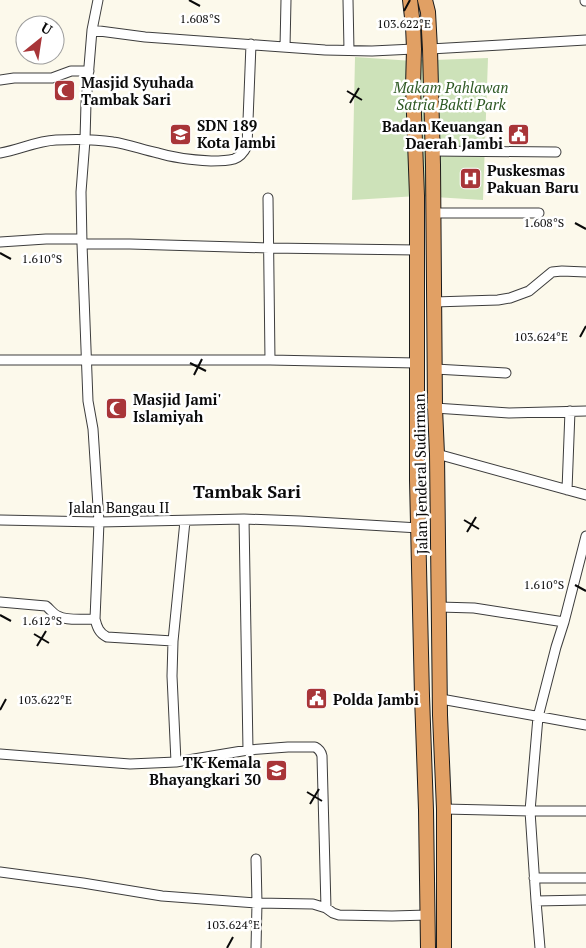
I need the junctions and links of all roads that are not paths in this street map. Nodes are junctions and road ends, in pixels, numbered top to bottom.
1 (98, 0) edge
2 (286, 0) edge
3 (348, 0) edge
4 (410, 0) edge
5 (425, 0) edge
6 (92, 30) junction
7 (586, 40) edge
8 (251, 44) junction
9 (285, 47) junction
10 (414, 49) junction
11 (430, 49) junction
12 (349, 50) junction
13 (88, 71) junction
14 (0, 80) edge
15 (85, 140) junction
16 (556, 152) dead end
17 (0, 153) edge
18 (433, 158) junction
19 (415, 165) junction
20 (268, 198) dead end
21 (434, 212) junction
22 (539, 213) dead end
23 (0, 242) edge
24 (82, 242) junction
25 (269, 248) junction
26 (417, 250) junction
27 (586, 272) edge
28 (434, 302) junction
29 (87, 359) junction
30 (0, 360) edge
31 (270, 360) junction
32 (416, 363) junction
33 (434, 369) junction
34 (506, 373) dead end
35 (435, 408) junction
36 (570, 411) junction
37 (586, 411) edge
38 (437, 454) junction
39 (567, 490) junction
40 (586, 495) edge
41 (244, 519) junction
42 (0, 520) edge
43 (185, 521) junction
44 (99, 522) junction
45 (419, 528) junction
46 (586, 536) edge
47 (438, 578) junction
48 (420, 579) junction
49 (0, 602) edge
50 (439, 607) junction
51 (95, 619) junction
52 (564, 622) junction
53 (173, 641) junction
54 (441, 699) junction
55 (440, 715) junction
56 (423, 716) junction
57 (538, 717) junction
58 (586, 725) edge
59 (248, 750) junction
60 (0, 754) edge
61 (176, 762) junction
62 (444, 809) junction
63 (586, 810) edge
64 (530, 811) junction
65 (256, 860) dead end
66 (444, 862) junction
67 (427, 863) junction
68 (0, 872) edge
69 (534, 878) junction
70 (586, 878) edge
71 (586, 900) edge
72 (536, 901) junction
73 (257, 903) junction
74 (326, 908) junction
75 (428, 915) junction
76 (256, 948) edge
77 (428, 948) edge
78 (444, 948) edge
79 (540, 948) edge

1 - 6 street
2 - 9 street
3 - 12 street
4 - 10 highway, Jalan Jenderal Sudirman
5 - 11 highway, Jalan Jenderal Sudirman
6 - 8 street
6 - 13 street
7 - 11 street
8 - 9 street
8 - 15 street
9 - 12 street
10 - 12 street
10 - 19 highway, Jalan Jenderal Sudirman
11 - 18 highway, Jalan Jenderal Sudirman
13 - 14 street
13 - 15 street
15 - 17 street
15 - 24 street
16 - 18 street
18 - 19 highway
18 - 21 highway, Jalan Jenderal Sudirman
19 - 26 highway, Jalan Jenderal Sudirman
20 - 25 street
21 - 22 street
21 - 28 highway, Jalan Jenderal Sudirman
23 - 24 street
24 - 25 street
24 - 29 street
25 - 26 street
25 - 31 street
26 - 32 highway, Jalan Jenderal Sudirman
27 - 28 street
28 - 33 highway, Jalan Jenderal Sudirman
29 - 30 street
29 - 31 street
29 - 44 street
31 - 32 street
32 - 45 highway, Jalan Jenderal Sudirman
33 - 34 street
33 - 35 highway, Jalan Jenderal Sudirman
35 - 36 street
35 - 38 highway, Jalan Jenderal Sudirman
36 - 37 street
36 - 39 street
38 - 39 street
38 - 47 highway, Jalan Jenderal Sudirman
39 - 40 street
41 - 43 street, Jalan Bangau II
41 - 45 street, Jalan Bangau II
41 - 59 street
42 - 44 street, Jalan Bangau II
43 - 44 street, Jalan Bangau II
43 - 53 street
44 - 51 street
45 - 48 highway, Jalan Jenderal Sudirman
46 - 52 street
47 - 48 highway
47 - 50 highway, Jalan Jenderal Sudirman
48 - 56 highway, Jalan Jenderal Sudirman
49 - 51 street
50 - 52 street
50 - 54 highway, Jalan Jenderal Sudirman
51 - 53 street
52 - 57 street
53 - 61 street
54 - 55 highway, Jalan Jenderal Sudirman
54 - 57 street
55 - 56 highway
55 - 62 highway, Jalan Jenderal Sudirman
56 - 67 highway, Jalan Jenderal Sudirman
57 - 58 street
57 - 64 street
59 - 61 street
59 - 74 street
60 - 61 street
62 - 64 street
62 - 66 highway, Jalan Jenderal Sudirman
63 - 64 street
64 - 69 street
65 - 73 street
66 - 67 highway
66 - 78 highway, Jalan Jenderal Sudirman
67 - 75 highway, Jalan Jenderal Sudirman
68 - 73 street
69 - 70 street
69 - 72 street
71 - 72 street
72 - 79 street
73 - 74 street
73 - 76 street
74 - 75 street
75 - 77 highway, Jalan Jenderal Sudirman

